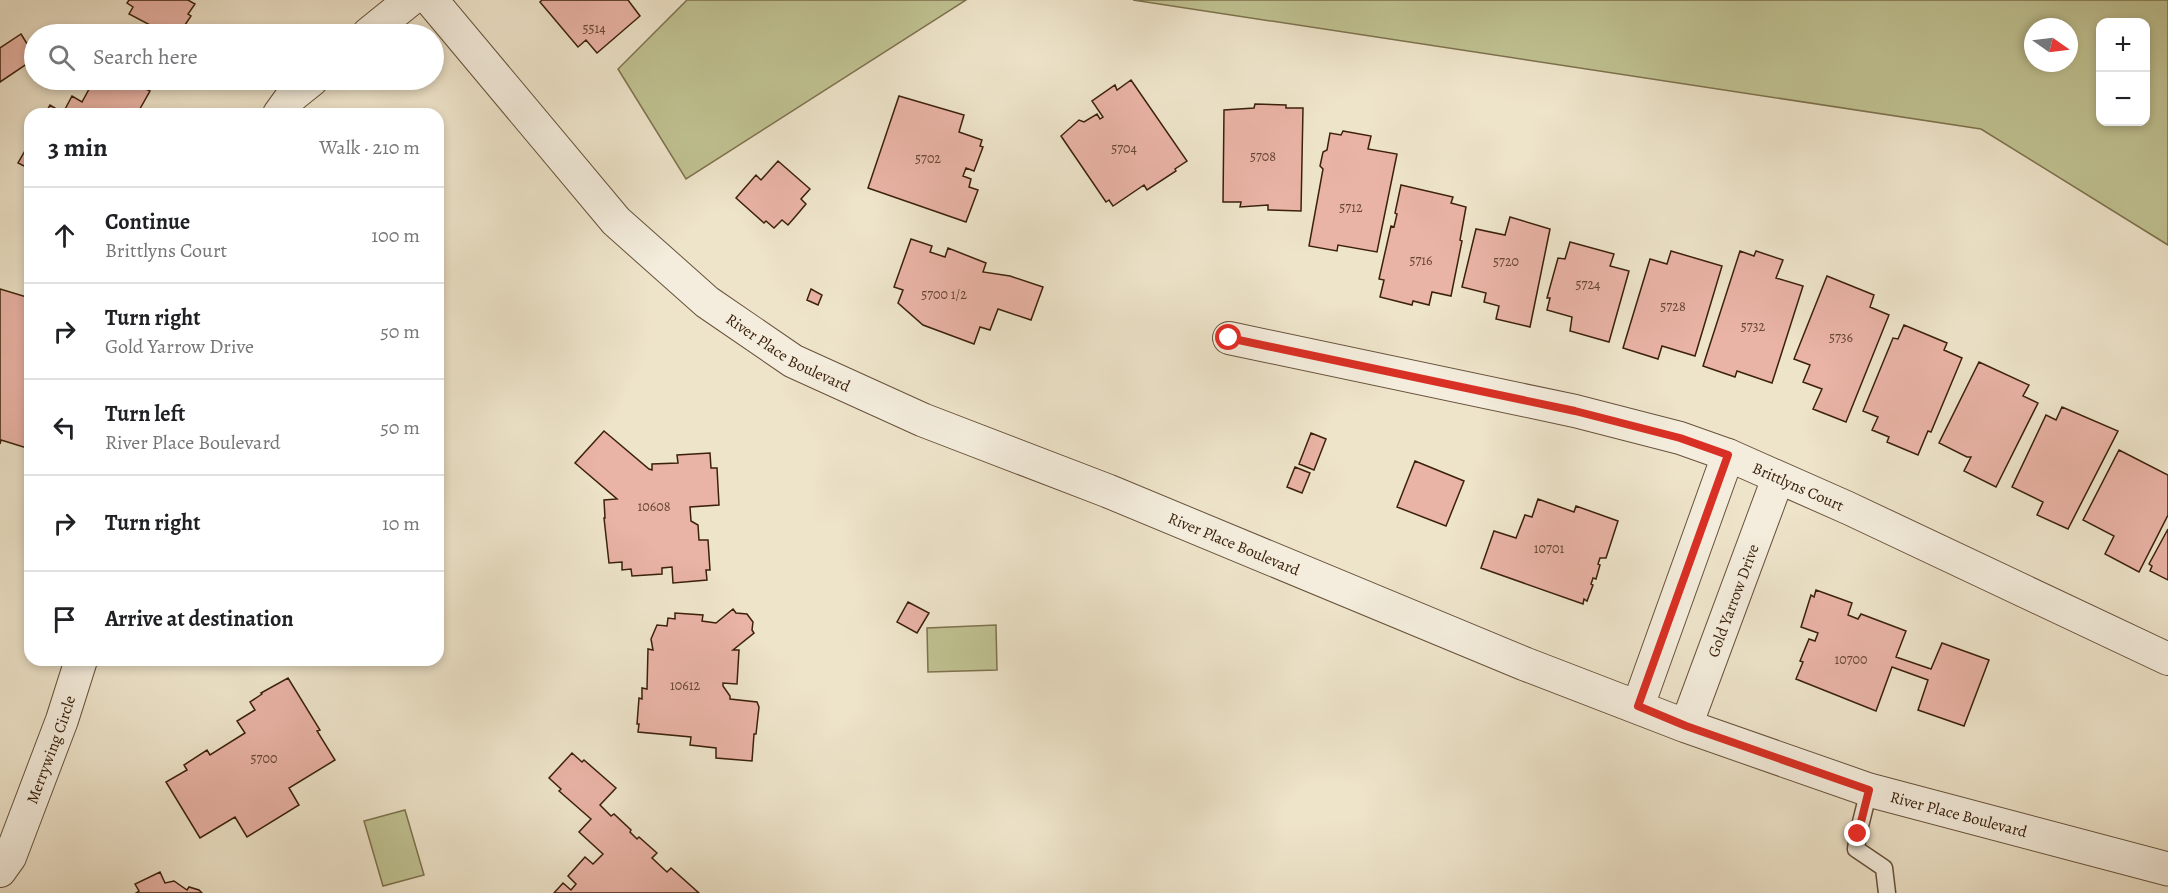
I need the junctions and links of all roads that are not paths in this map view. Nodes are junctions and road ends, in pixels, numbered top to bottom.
1 (410, 0) edge
2 (431, 0) edge
3 (380, 24) edge
4 (300, 90) edge
5 (283, 108) edge
6 (1229, 338) dead end
7 (1728, 455) junction
8 (1778, 478) junction
9 (2168, 658) edge
10 (79, 666) edge
11 (1638, 706) junction
12 (1686, 726) junction
13 (1869, 790) junction
14 (2168, 869) edge
15 (0, 871) edge
16 (1887, 893) edge

1 - 3 street
2 - 11 street, River Place Boulevard
4 - 5 street
6 - 7 street, Brittlyns Court
7 - 8 street, Brittlyns Court
7 - 11 street
8 - 9 street, Brittlyns Court
8 - 12 street, Gold Yarrow Drive
10 - 15 street, Merrywing Circle
11 - 12 street, River Place Boulevard
12 - 13 street, River Place Boulevard
13 - 14 street, River Place Boulevard
13 - 16 lane

